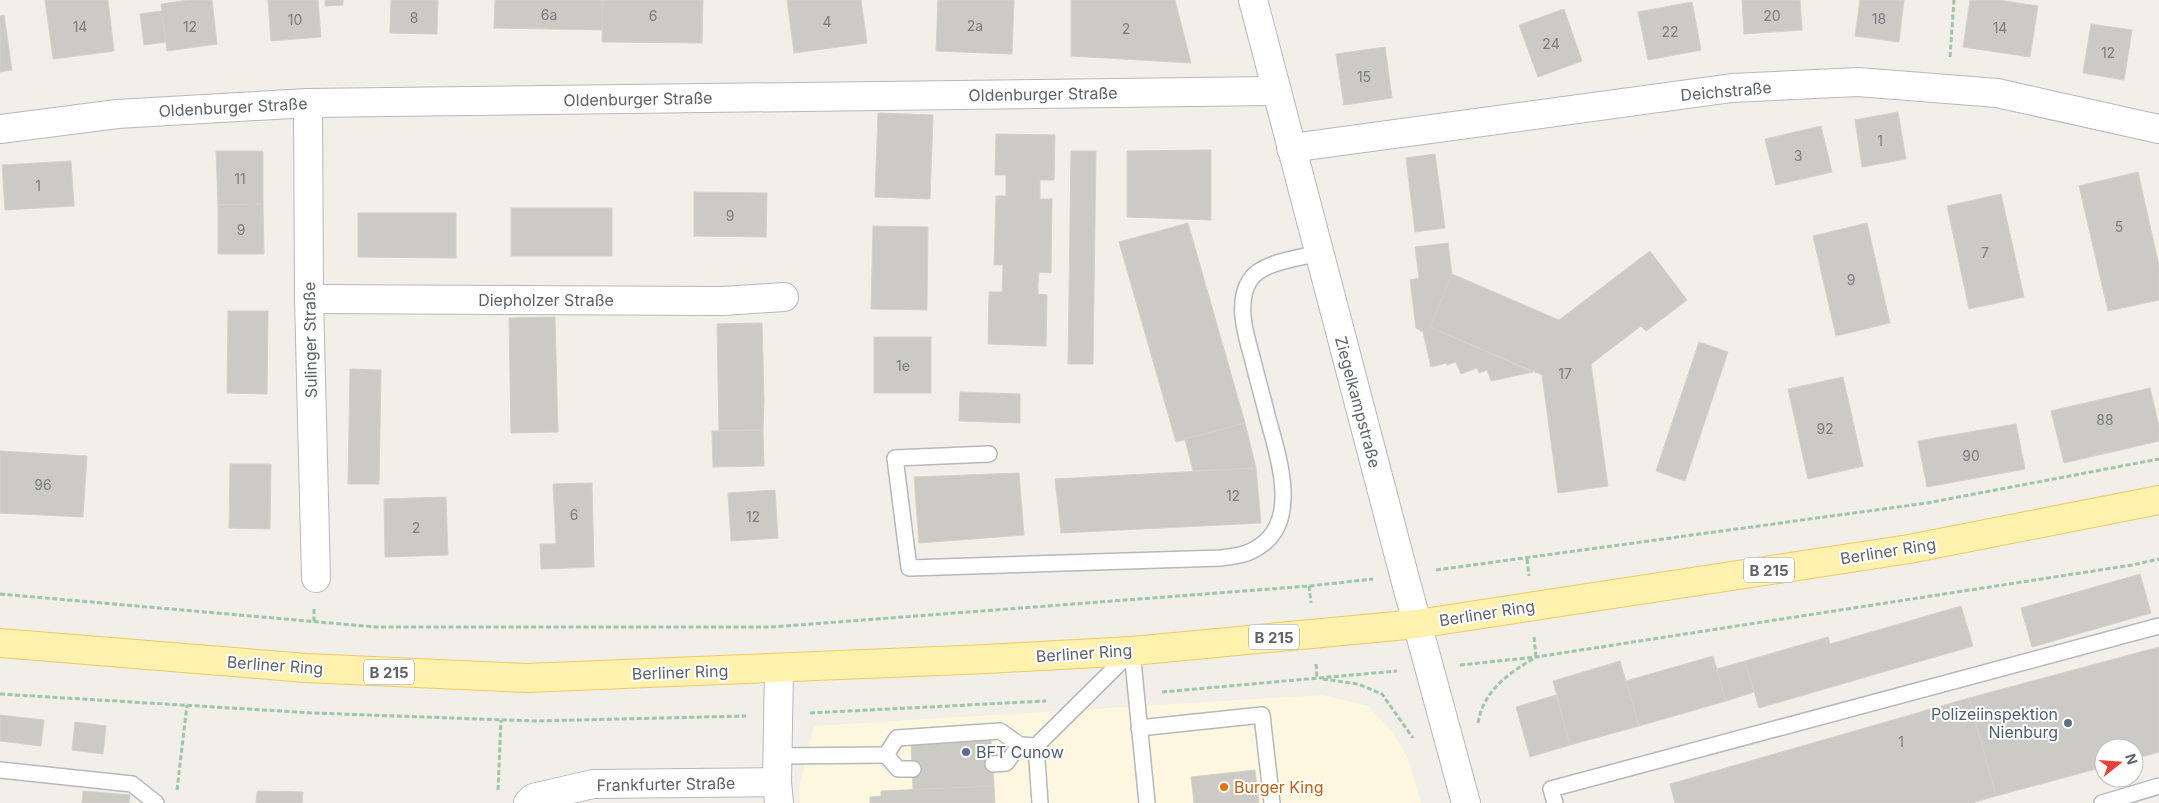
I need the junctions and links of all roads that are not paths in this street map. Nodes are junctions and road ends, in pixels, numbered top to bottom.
1 (1253, 0) edge
2 (1276, 91) junction
3 (308, 103) junction
4 (0, 129) edge
5 (2159, 130) edge
6 (1291, 148) junction
7 (1319, 253) junction
8 (784, 297) dead end
9 (309, 299) junction
10 (989, 454) dead end
11 (2159, 500) edge
12 (316, 578) dead end
13 (1417, 624) junction
14 (2159, 626) edge
15 (0, 643) edge
16 (1132, 651) junction
17 (780, 668) junction
18 (1139, 728) junction
19 (1020, 746) junction
20 (1036, 746) junction
21 (886, 755) junction
22 (993, 764) dead end
23 (912, 769) dead end
24 (0, 770) edge
25 (778, 780) edge
26 (2159, 786) edge
27 (156, 803) edge
28 (528, 803) edge
29 (1040, 803) edge
30 (1147, 803) edge
31 (1272, 803) edge
32 (1466, 803) edge
33 (1555, 803) edge
34 (2102, 803) edge

1 - 2 street, Ziegelkampstraße
2 - 3 street, Oldenburger Straße
2 - 6 street, Ziegelkampstraße
3 - 4 street, Oldenburger Straße
3 - 9 street, Sulinger Straße
5 - 6 street, Deichstraße
6 - 7 street, Ziegelkampstraße
7 - 10 lane
7 - 13 street, Ziegelkampstraße
8 - 9 street, Diepholzer Straße
9 - 12 street, Sulinger Straße
11 - 13 main road, Berliner Ring / B 215
13 - 16 main road, Berliner Ring / B 215
13 - 32 street, Ziegelkampstraße
14 - 33 lane
15 - 17 main road, Berliner Ring / B 215
16 - 17 main road, Berliner Ring / B 215
16 - 18 lane
16 - 20 lane
17 - 25 street
18 - 30 lane
18 - 31 lane
19 - 20 lane
19 - 21 lane
19 - 22 lane
20 - 29 lane
21 - 23 lane
21 - 25 lane
24 - 27 lane
25 - 28 street, Frankfurter Straße
26 - 34 lane

